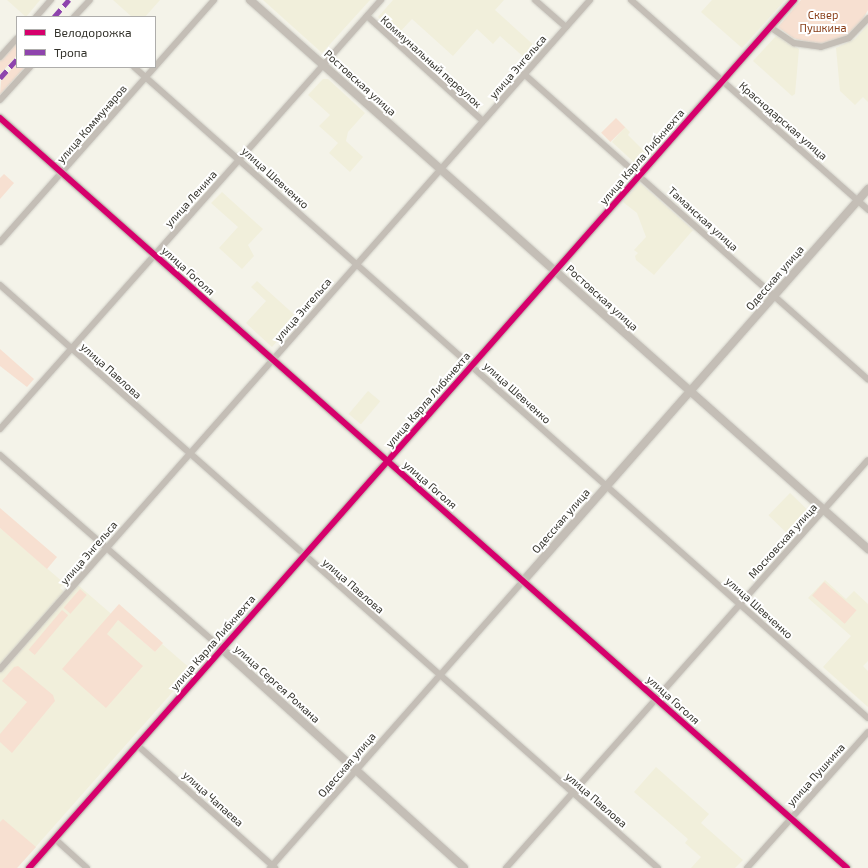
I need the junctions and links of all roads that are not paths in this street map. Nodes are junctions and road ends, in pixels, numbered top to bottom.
1 (51, 0) edge
2 (90, 0) edge
3 (214, 0) edge
4 (250, 0) edge
5 (381, 0) edge
6 (535, 0) edge
7 (590, 0) edge
8 (631, 0) edge
9 (794, 0) edge
10 (37, 16) edge
11 (76, 16) edge
12 (367, 16) junction
13 (868, 18) edge
14 (566, 27) junction
15 (770, 27) junction
16 (16, 39) edge
17 (0, 57) edge
18 (323, 65) junction
19 (156, 67) edge
20 (29, 68) edge
21 (135, 68) edge
22 (155, 68) edge
23 (524, 74) junction
24 (146, 78) junction
25 (722, 81) junction
26 (0, 100) edge
27 (0, 118) edge
28 (483, 121) junction
29 (239, 160) junction
30 (440, 169) junction
31 (62, 173) junction
32 (639, 176) junction
33 (868, 189) edge
34 (858, 201) junction
35 (868, 210) edge
36 (0, 242) edge
37 (154, 255) junction
38 (357, 264) junction
39 (555, 271) junction
40 (0, 285) edge
41 (774, 296) junction
42 (71, 349) junction
43 (273, 359) junction
44 (472, 366) junction
45 (868, 379) edge
46 (691, 391) junction
47 (0, 429) edge
48 (189, 454) junction
49 (0, 455) edge
50 (868, 460) edge
51 (388, 461) junction
52 (607, 486) junction
53 (824, 510) junction
54 (106, 548) junction
55 (868, 549) edge
56 (304, 556) junction
57 (524, 580) junction
58 (740, 604) junction
59 (222, 649) junction
60 (0, 669) edge
61 (440, 676) junction
62 (656, 699) junction
63 (868, 718) edge
64 (868, 732) edge
65 (137, 745) junction
66 (356, 770) junction
67 (573, 793) junction
68 (791, 818) junction
69 (55, 839) junction
70 (272, 867) edge
71 (29, 868) edge
72 (87, 868) edge
73 (464, 868) edge
74 (506, 868) edge
75 (658, 868) edge
76 (747, 868) edge
77 (847, 868) edge

1 - 10 street
2 - 11 street
3 - 19 street, улица Коммунаров
4 - 18 street, Ростовская улица
5 - 12 street, улица Ленина
6 - 14 street
7 - 14 street, улица Энгельса
8 - 25 street, Краснодарская улица
9 - 15 street, улица Карла Либкнехта
12 - 18 street, улица Ленина
12 - 28 street, Коммунальный переулок
13 - 15 street
14 - 23 street, улица Энгельса
15 - 25 street, улица Карла Либкнехта
16 - 17 street
18 - 29 street, улица Ленина
18 - 30 street, Ростовская улица
20 - 26 street
21 - 24 street, улица Шевченко
22 - 24 street, улица Коммунаров
23 - 28 street, улица Энгельса
23 - 32 street, Таманская улица
24 - 29 street, улица Шевченко
24 - 31 street, улица Коммунаров
25 - 32 street, улица Карла Либкнехта
25 - 34 street, Краснодарская улица
27 - 31 street, улица Гоголя
28 - 30 street, улица Энгельса
29 - 37 street, улица Ленина
29 - 38 street, улица Шевченко
30 - 38 street, улица Энгельса
30 - 39 street, Ростовская улица
31 - 36 street, улица Коммунаров
31 - 37 street, улица Гоголя
32 - 39 street, улица Карла Либкнехта
32 - 41 street, Таманская улица
33 - 34 street, Одесская улица
34 - 35 street, Краснодарская улица
34 - 41 street, Одесская улица
37 - 42 street, улица Ленина
37 - 43 street, улица Гоголя
38 - 43 street, улица Энгельса
38 - 44 street, улица Шевченко
39 - 44 street, улица Карла Либкнехта
39 - 46 street, Ростовская улица
40 - 42 street, улица Павлова
41 - 45 street, Таманская улица
41 - 46 street, Одесская улица
42 - 47 street, улица Ленина
42 - 48 street, улица Павлова
43 - 48 street, улица Энгельса
43 - 51 street, улица Гоголя
44 - 51 street, улица Карла Либкнехта
44 - 52 street, улица Шевченко
46 - 52 street, Одесская улица
46 - 53 street, Ростовская улица
48 - 54 street, улица Энгельса
48 - 56 street, улица Павлова
49 - 54 street, улица Сергея Романа
50 - 53 street, Московская улица
51 - 56 street, улица Карла Либкнехта
51 - 57 street, улица Гоголя
52 - 57 street, Одесская улица
52 - 58 street, улица Шевченко
53 - 55 street, Ростовская улица
53 - 58 street, Московская улица
54 - 59 street, улица Сергея Романа
54 - 60 street, улица Энгельса
56 - 59 street, улица Карла Либкнехта
56 - 61 street, улица Павлова
57 - 61 street, Одесская улица
57 - 62 street, улица Гоголя
58 - 62 street, Московская улица
58 - 63 street, улица Шевченко
59 - 65 street, улица Карла Либкнехта
59 - 66 street, улица Сергея Романа
61 - 66 street, Одесская улица
61 - 67 street, улица Павлова
62 - 67 street, Московская улица
62 - 68 street, улица Гоголя
64 - 68 street, улица Пушкина
65 - 69 street, улица Карла Либкнехта
65 - 70 street, улица Чапаева
66 - 70 street, Одесская улица
66 - 73 street, улица Сергея Романа
67 - 74 street, Московская улица
67 - 75 street, улица Павлова
68 - 76 street, улица Пушкина
68 - 77 street, улица Гоголя
69 - 71 street, улица Карла Либкнехта
69 - 72 street

